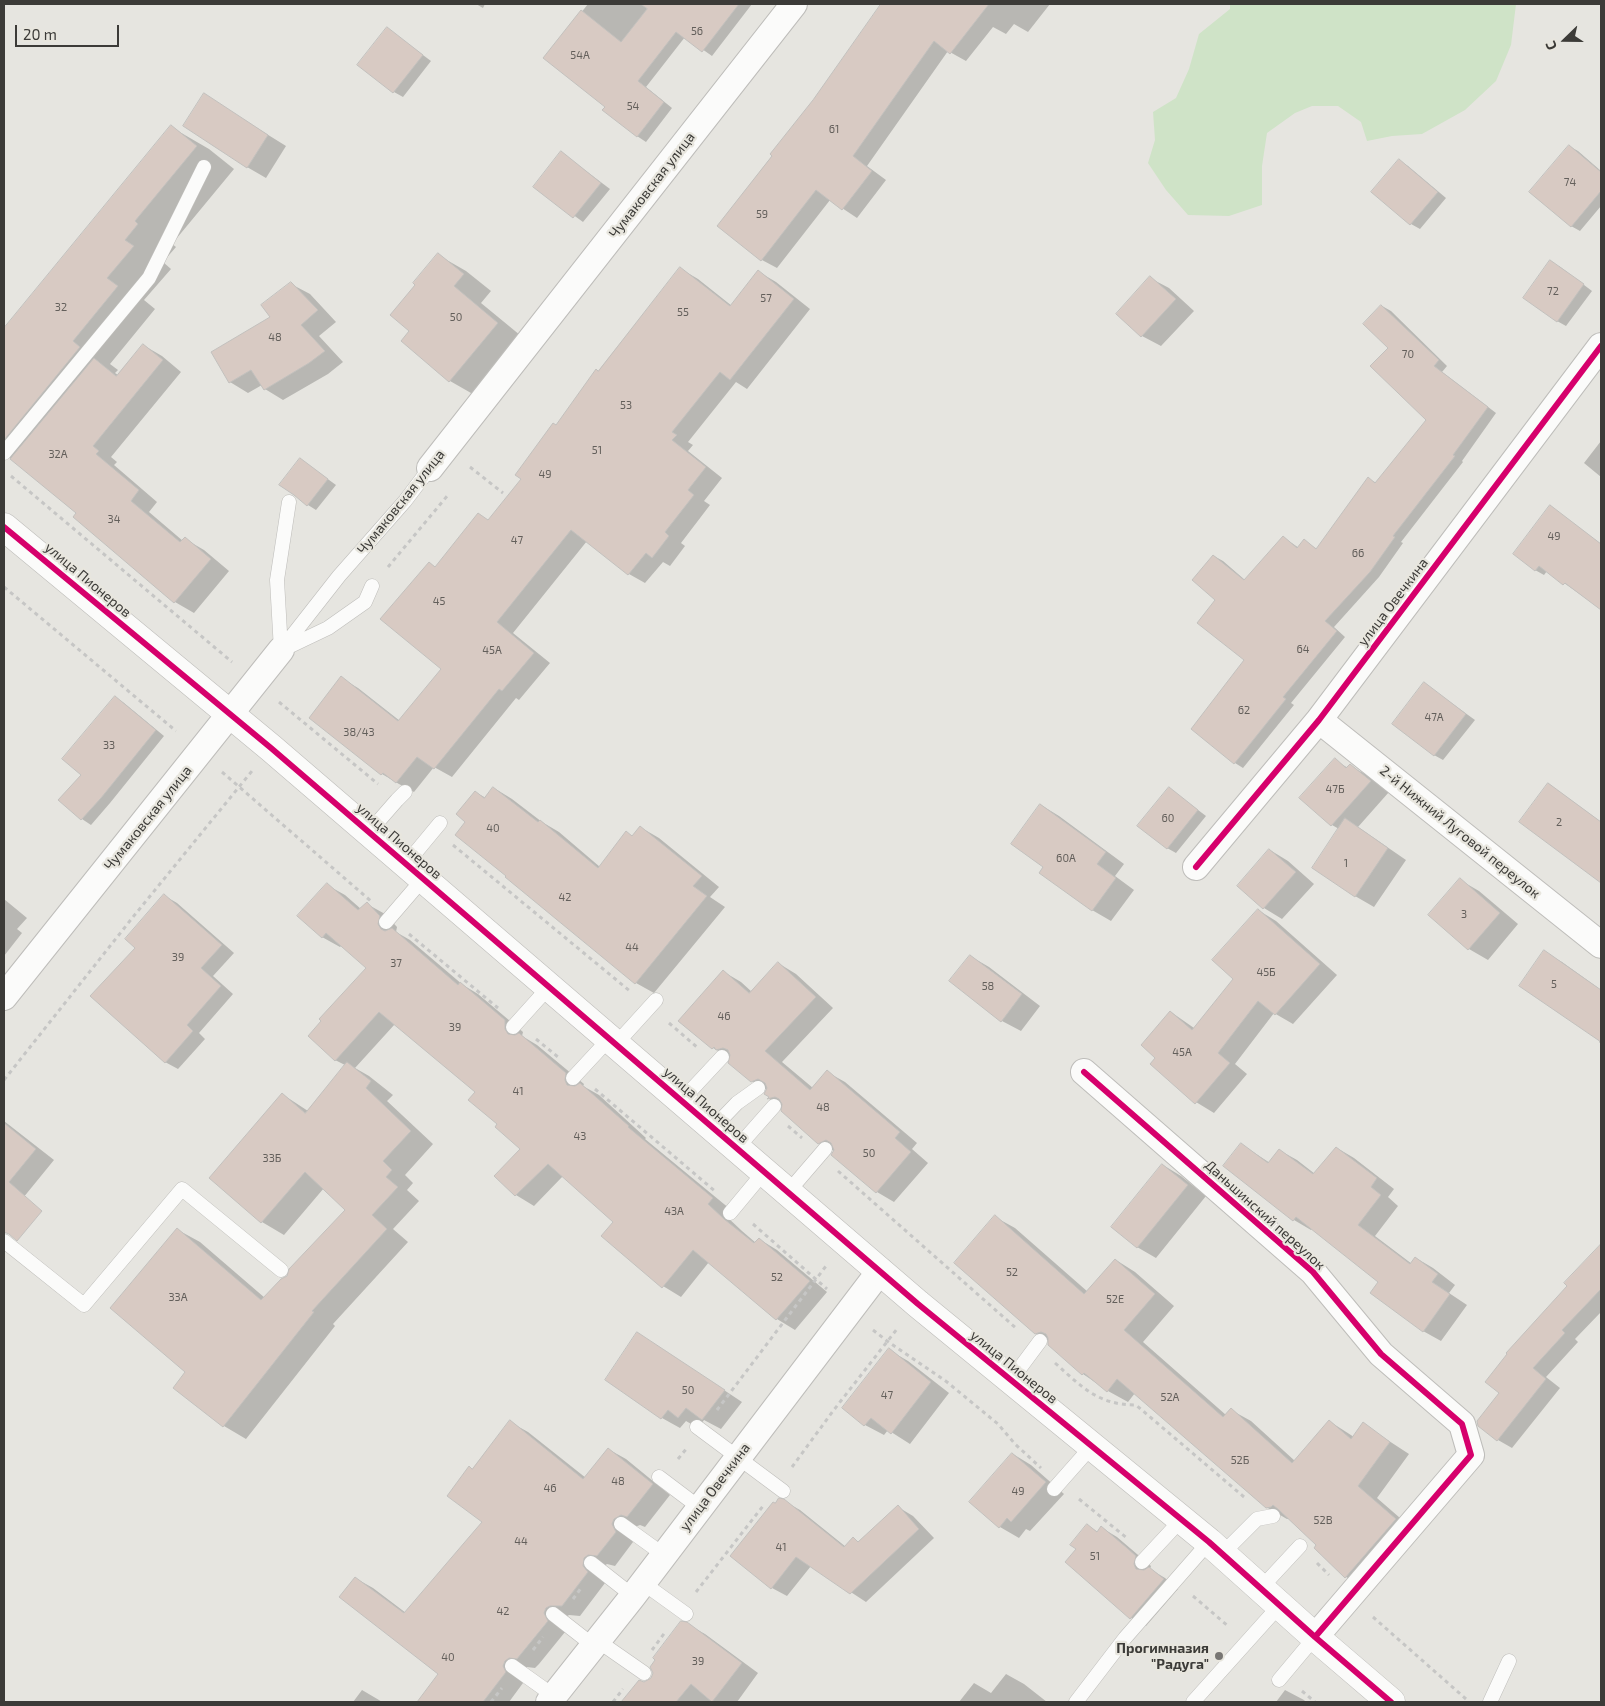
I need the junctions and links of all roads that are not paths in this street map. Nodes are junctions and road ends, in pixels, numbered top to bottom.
1 (794, 4) edge
2 (204, 167) dead end
3 (1600, 351) edge
4 (4, 453) edge
5 (430, 468) joint
6 (289, 502) dead end
7 (4, 527) edge
8 (372, 586) road end
9 (281, 650) junction
10 (230, 714) junction
11 (1319, 720) junction
12 (401, 796) road end
13 (437, 826) road end
14 (369, 832) junction
15 (1196, 867) dead end
16 (414, 871) junction
17 (388, 920) road end
18 (1601, 945) edge
19 (549, 987) junction
20 (4, 997) edge
21 (653, 1003) road end
22 (515, 1025) road end
23 (613, 1041) junction
24 (720, 1060) road end
25 (1084, 1072) dead end
26 (576, 1076) road end
27 (758, 1088) dead end
28 (681, 1101) junction
29 (772, 1108) road end
30 (713, 1128) junction
31 (737, 1148) junction
32 (823, 1152) road end
33 (764, 1172) junction
34 (788, 1192) junction
35 (732, 1211) road end
36 (4, 1241) edge
37 (281, 1270) dead end
38 (880, 1272) junction
39 (1038, 1343) road end
40 (1010, 1380) junction
41 (697, 1427) dead end
42 (1092, 1446) junction
43 (738, 1458) junction
44 (659, 1477) dead end
45 (1057, 1486) road end
46 (782, 1491) dead end
47 (700, 1508) junction
48 (1273, 1516) dead end
49 (1182, 1520) junction
50 (622, 1524) dead end
51 (1300, 1546) dead end
52 (1216, 1548) junction
53 (664, 1555) junction
54 (1146, 1559) road end
55 (591, 1564) dead end
56 (638, 1590) junction
57 (1271, 1596) junction
58 (553, 1614) dead end
59 (686, 1614) dead end
60 (1315, 1637) junction
61 (596, 1643) junction
62 (1509, 1660) dead end
63 (512, 1666) dead end
64 (644, 1673) dead end
65 (1280, 1677) road end
66 (552, 1699) edge
67 (1386, 1701) edge
68 (1076, 1702) edge
69 (1192, 1702) edge
70 (1490, 1702) edge

1 - 5 street, Чумаковская улица
2 - 4 lane
3 - 11 street, улица Овечкина
5 - 9 lane, Чумаковская улица
6 - 9 lane
7 - 10 street, улица Пионеров
8 - 9 lane
9 - 10 street, Чумаковская улица
10 - 14 street, улица Пионеров
10 - 20 street, Чумаковская улица
11 - 15 street, улица Овечкина
11 - 18 street, 2-й Нижний Луговой переулок
12 - 14 lane
13 - 16 lane
14 - 16 street, улица Пионеров
16 - 17 lane
16 - 19 street, улица Пионеров
19 - 22 lane
19 - 23 street, улица Пионеров
21 - 23 lane
23 - 26 lane
23 - 28 street, улица Пионеров
24 - 28 lane
25 - 60 street, Даньшинский переулок
27 - 30 lane
28 - 30 street, улица Пионеров
29 - 31 lane
30 - 31 street, улица Пионеров
31 - 33 street, улица Пионеров
32 - 34 lane
33 - 34 street, улица Пионеров
33 - 35 lane
34 - 38 street, улица Пионеров
36 - 37 lane
38 - 40 street, улица Пионеров
38 - 43 street, улица Овечкина
39 - 40 lane
40 - 42 street, улица Пионеров
41 - 43 lane
42 - 45 lane
42 - 49 street, улица Пионеров
43 - 46 lane
43 - 47 street, улица Овечкина
44 - 47 lane
47 - 53 street, улица Овечкина
48 - 52 lane
49 - 52 street, улица Пионеров
49 - 54 lane
50 - 53 lane
51 - 57 lane
52 - 57 street, улица Пионеров
52 - 68 lane
53 - 56 street, улица Овечкина
55 - 56 lane
56 - 59 lane
56 - 61 street, улица Овечкина
57 - 60 street, улица Пионеров
57 - 69 lane
58 - 61 lane
60 - 65 lane
60 - 67 street, улица Пионеров
61 - 64 lane
61 - 66 street, улица Овечкина
62 - 70 lane
63 - 66 lane

